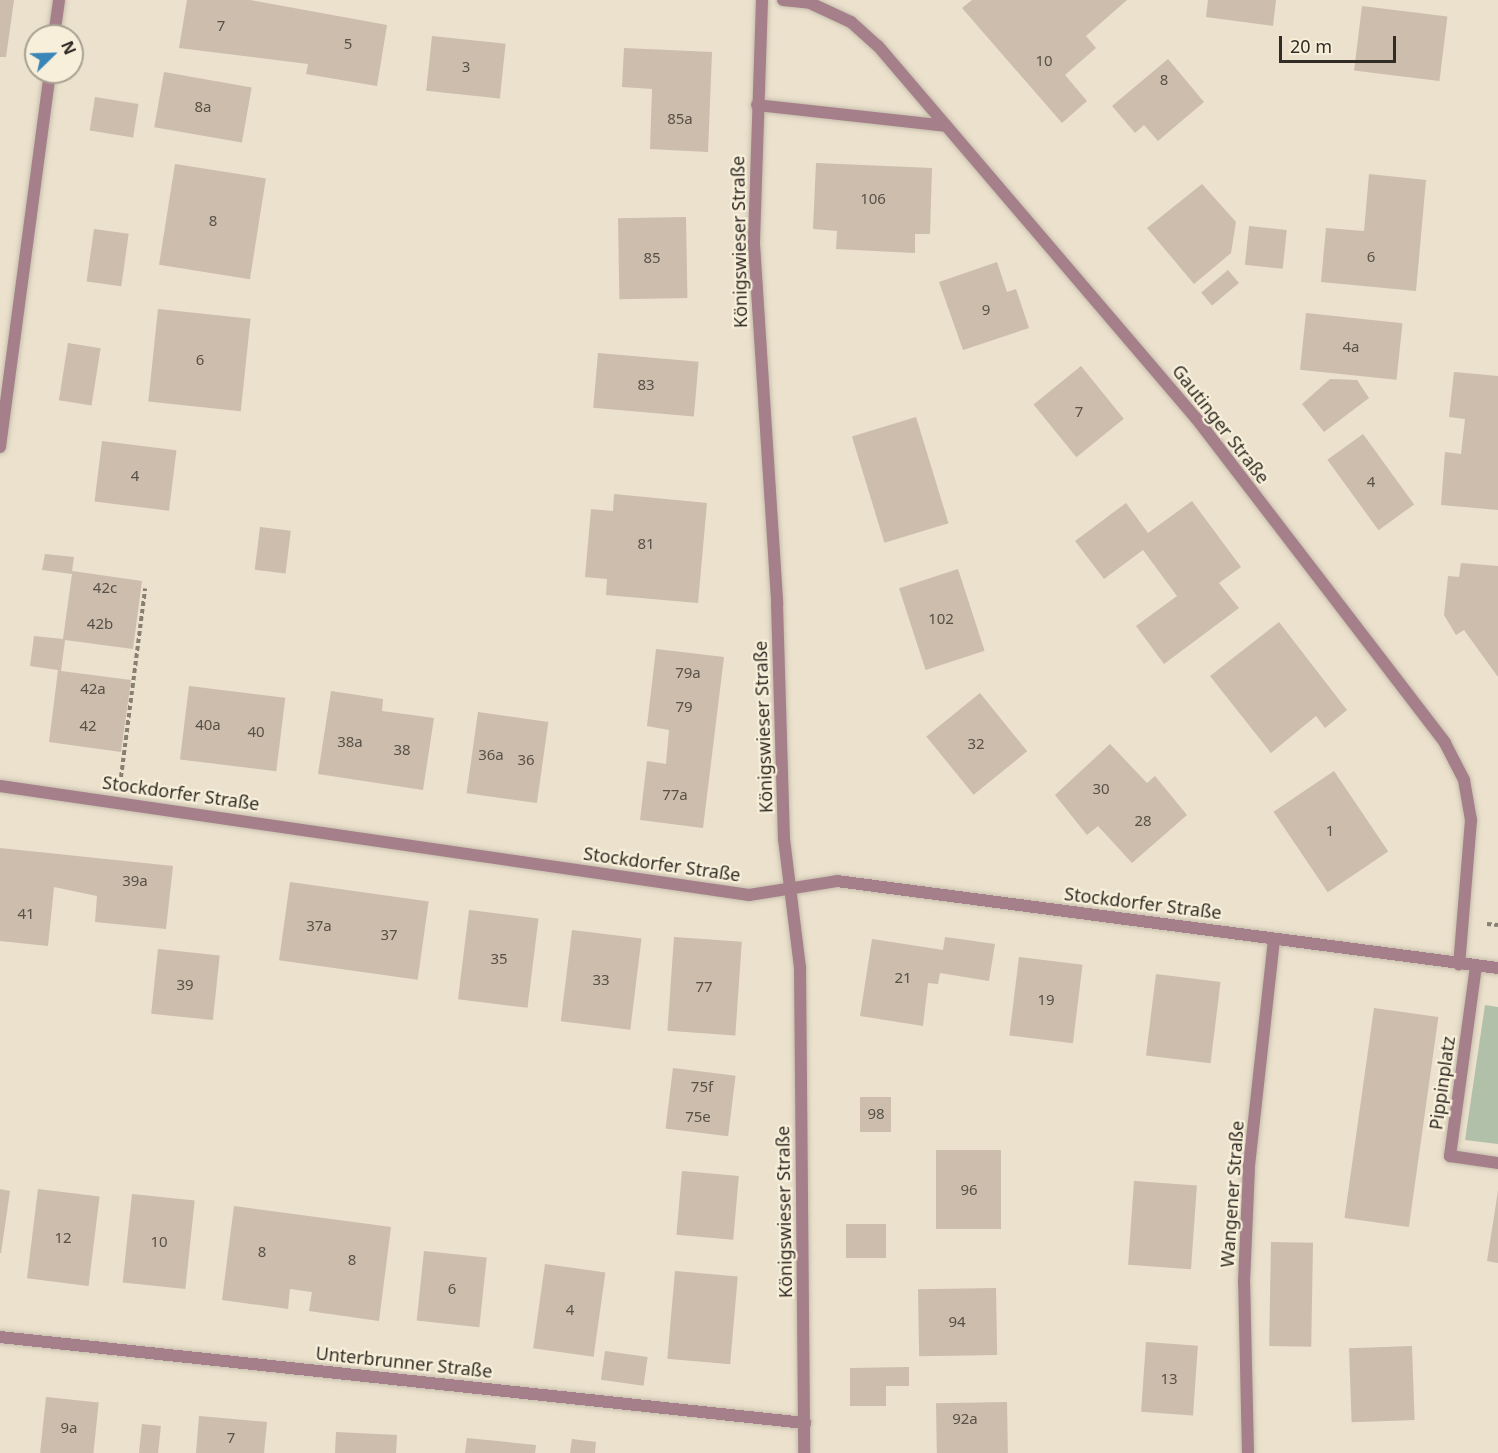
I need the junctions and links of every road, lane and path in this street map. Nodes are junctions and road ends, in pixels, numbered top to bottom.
1 (59, 0) edge
2 (762, 0) edge
3 (783, 0) edge
4 (56, 24) edge
5 (48, 84) edge
6 (757, 105) junction
7 (946, 126) junction
8 (0, 447) edge
9 (145, 589) dead end
10 (0, 786) edge
11 (118, 802) junction
12 (792, 888) junction
13 (1274, 939) junction
14 (1459, 965) junction
15 (1476, 966) junction
16 (1498, 968) edge
17 (1498, 1163) edge
18 (0, 1337) edge
19 (805, 1423) junction
20 (804, 1453) edge
21 (1248, 1453) edge

1 - 4 street
2 - 6 street, Königswieser Straße
3 - 7 street, Gautinger Straße
5 - 8 street
6 - 7 street
6 - 12 street, Königswieser Straße
7 - 14 street, Gautinger Straße
9 - 11 path
10 - 11 street, Stockdorfer Straße
11 - 12 street, Stockdorfer Straße
12 - 13 street, Stockdorfer Straße
12 - 19 street, Königswieser Straße
13 - 14 street, Stockdorfer Straße
13 - 21 street, Wangener Straße
14 - 15 street, Stockdorfer Straße
15 - 16 street, Stockdorfer Straße
15 - 17 street, Pippinplatz
18 - 19 street, Unterbrunner Straße
19 - 20 street, Königswieser Straße

